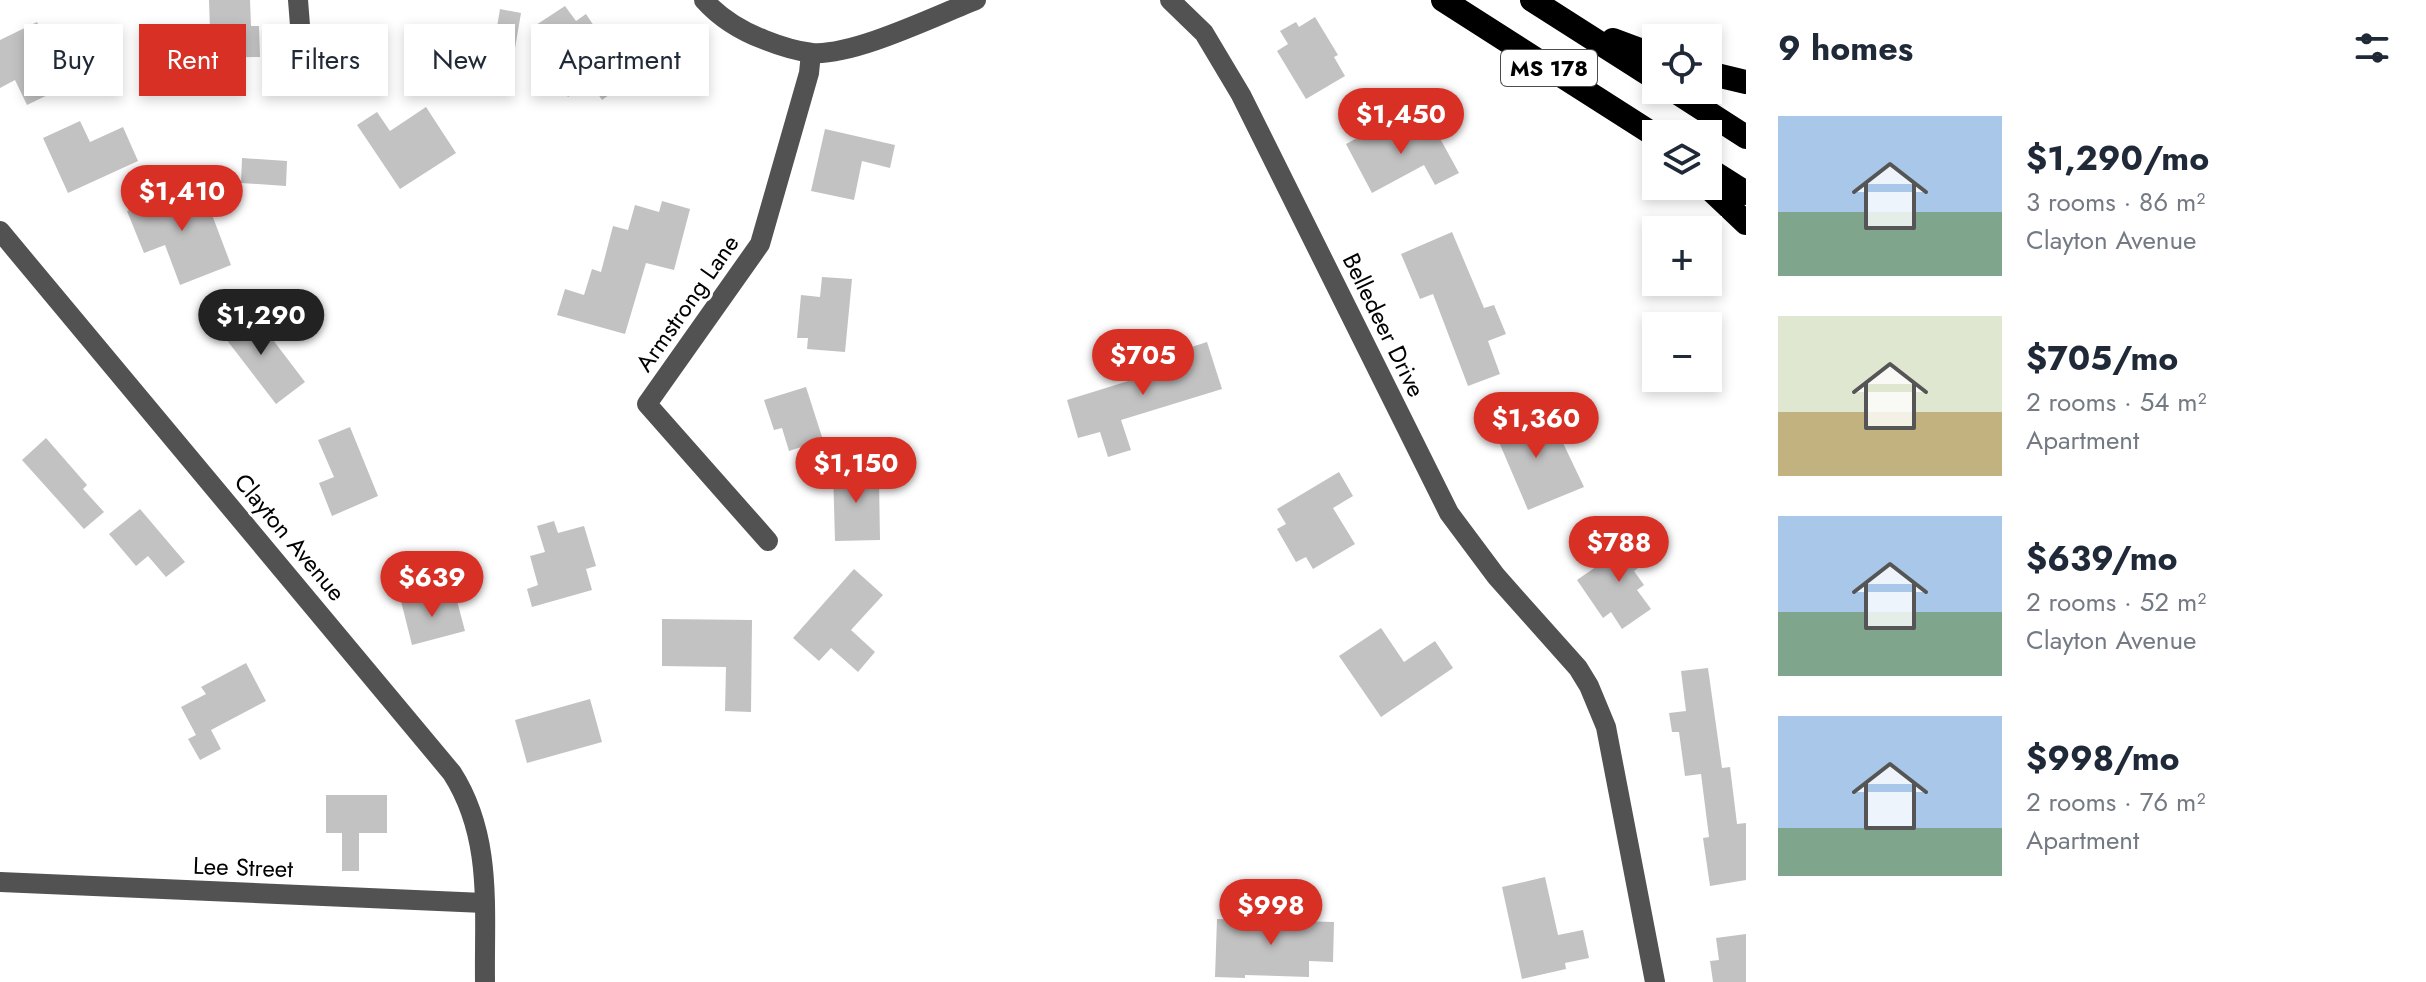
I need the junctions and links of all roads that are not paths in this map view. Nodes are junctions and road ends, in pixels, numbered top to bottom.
1 (298, 0) edge
2 (704, 0) edge
3 (976, 0) edge
4 (1170, 0) edge
5 (1443, 0) edge
6 (1532, 0) edge
7 (300, 24) edge
8 (1571, 25) junction
9 (1642, 51) edge
10 (811, 53) junction
11 (1642, 70) edge
12 (1722, 76) edge
13 (1746, 82) edge
14 (1695, 104) edge
15 (1642, 127) edge
16 (1746, 137) edge
17 (1722, 178) edge
18 (1746, 193) edge
19 (1722, 200) edge
20 (1746, 223) edge
21 (0, 231) edge
22 (768, 541) dead end
23 (0, 882) edge
24 (484, 903) junction
25 (485, 982) edge
26 (1655, 982) edge

1 - 7 street
2 - 10 street
3 - 10 street
4 - 26 street, Belledeer Drive
5 - 15 highway, MS 178
6 - 8 highway, MS 178
8 - 9 highway
8 - 11 highway, MS 178
10 - 22 street, Armstrong Lane
12 - 13 highway
14 - 16 highway
17 - 18 highway
19 - 20 highway
21 - 24 street, Clayton Avenue
23 - 24 street, Lee Street
24 - 25 street, Clayton Avenue

